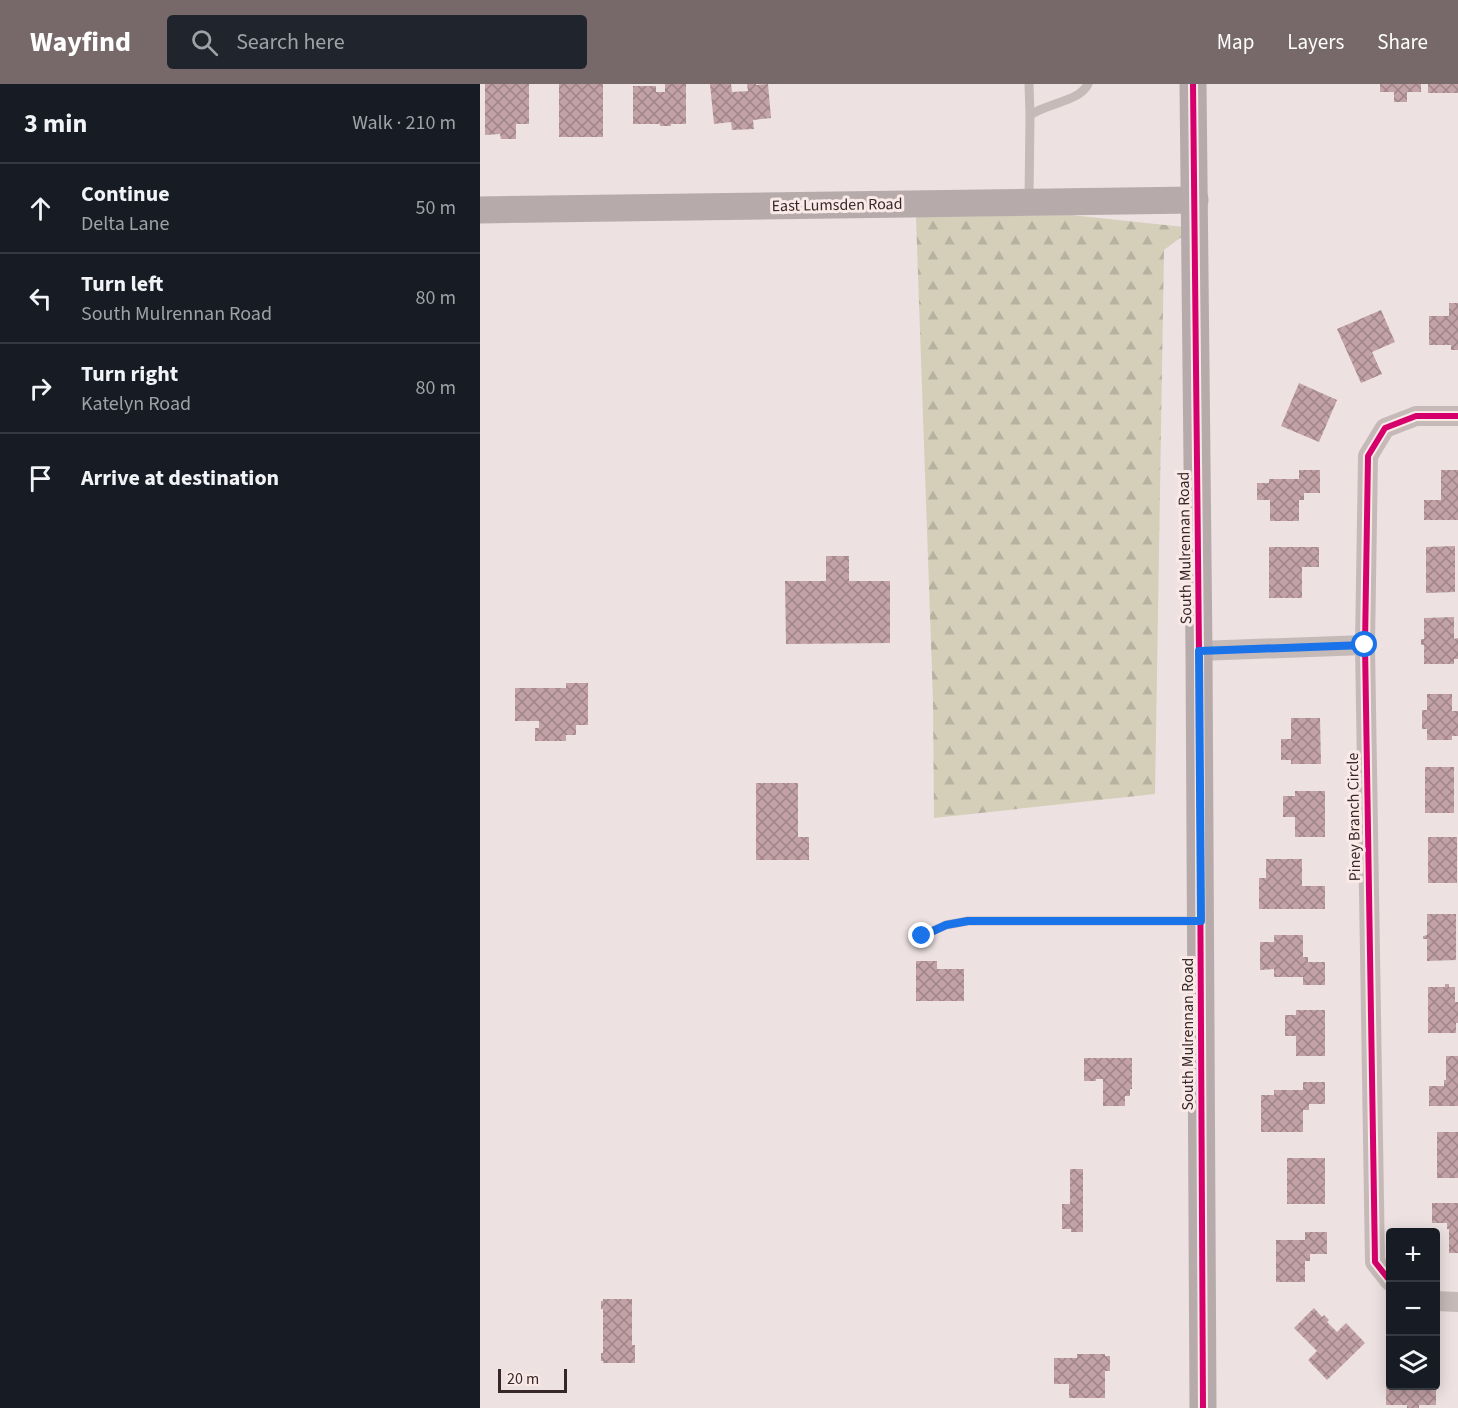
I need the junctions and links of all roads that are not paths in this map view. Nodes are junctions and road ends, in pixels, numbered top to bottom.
1 (1029, 84) edge
2 (1088, 84) edge
3 (1193, 84) edge
4 (1030, 115) junction
5 (1195, 200) junction
6 (1029, 202) junction
7 (480, 210) edge
8 (1458, 417) edge
9 (1365, 645) junction
10 (1199, 651) junction
11 (1201, 921) junction
12 (922, 936) dead end
13 (1386, 1276) edge
14 (1440, 1301) edge
15 (1458, 1302) edge
16 (1203, 1408) edge

1 - 4 lane
2 - 4 lane
3 - 5 street, South Mulrennan Road
4 - 6 lane
5 - 6 street, East Lumsden Road
5 - 10 street, South Mulrennan Road
6 - 7 street, East Lumsden Road
8 - 9 street, Piney Branch Circle
9 - 10 street
9 - 13 street, Piney Branch Circle
10 - 11 street, South Mulrennan Road
11 - 12 lane
11 - 16 street, South Mulrennan Road
14 - 15 street

